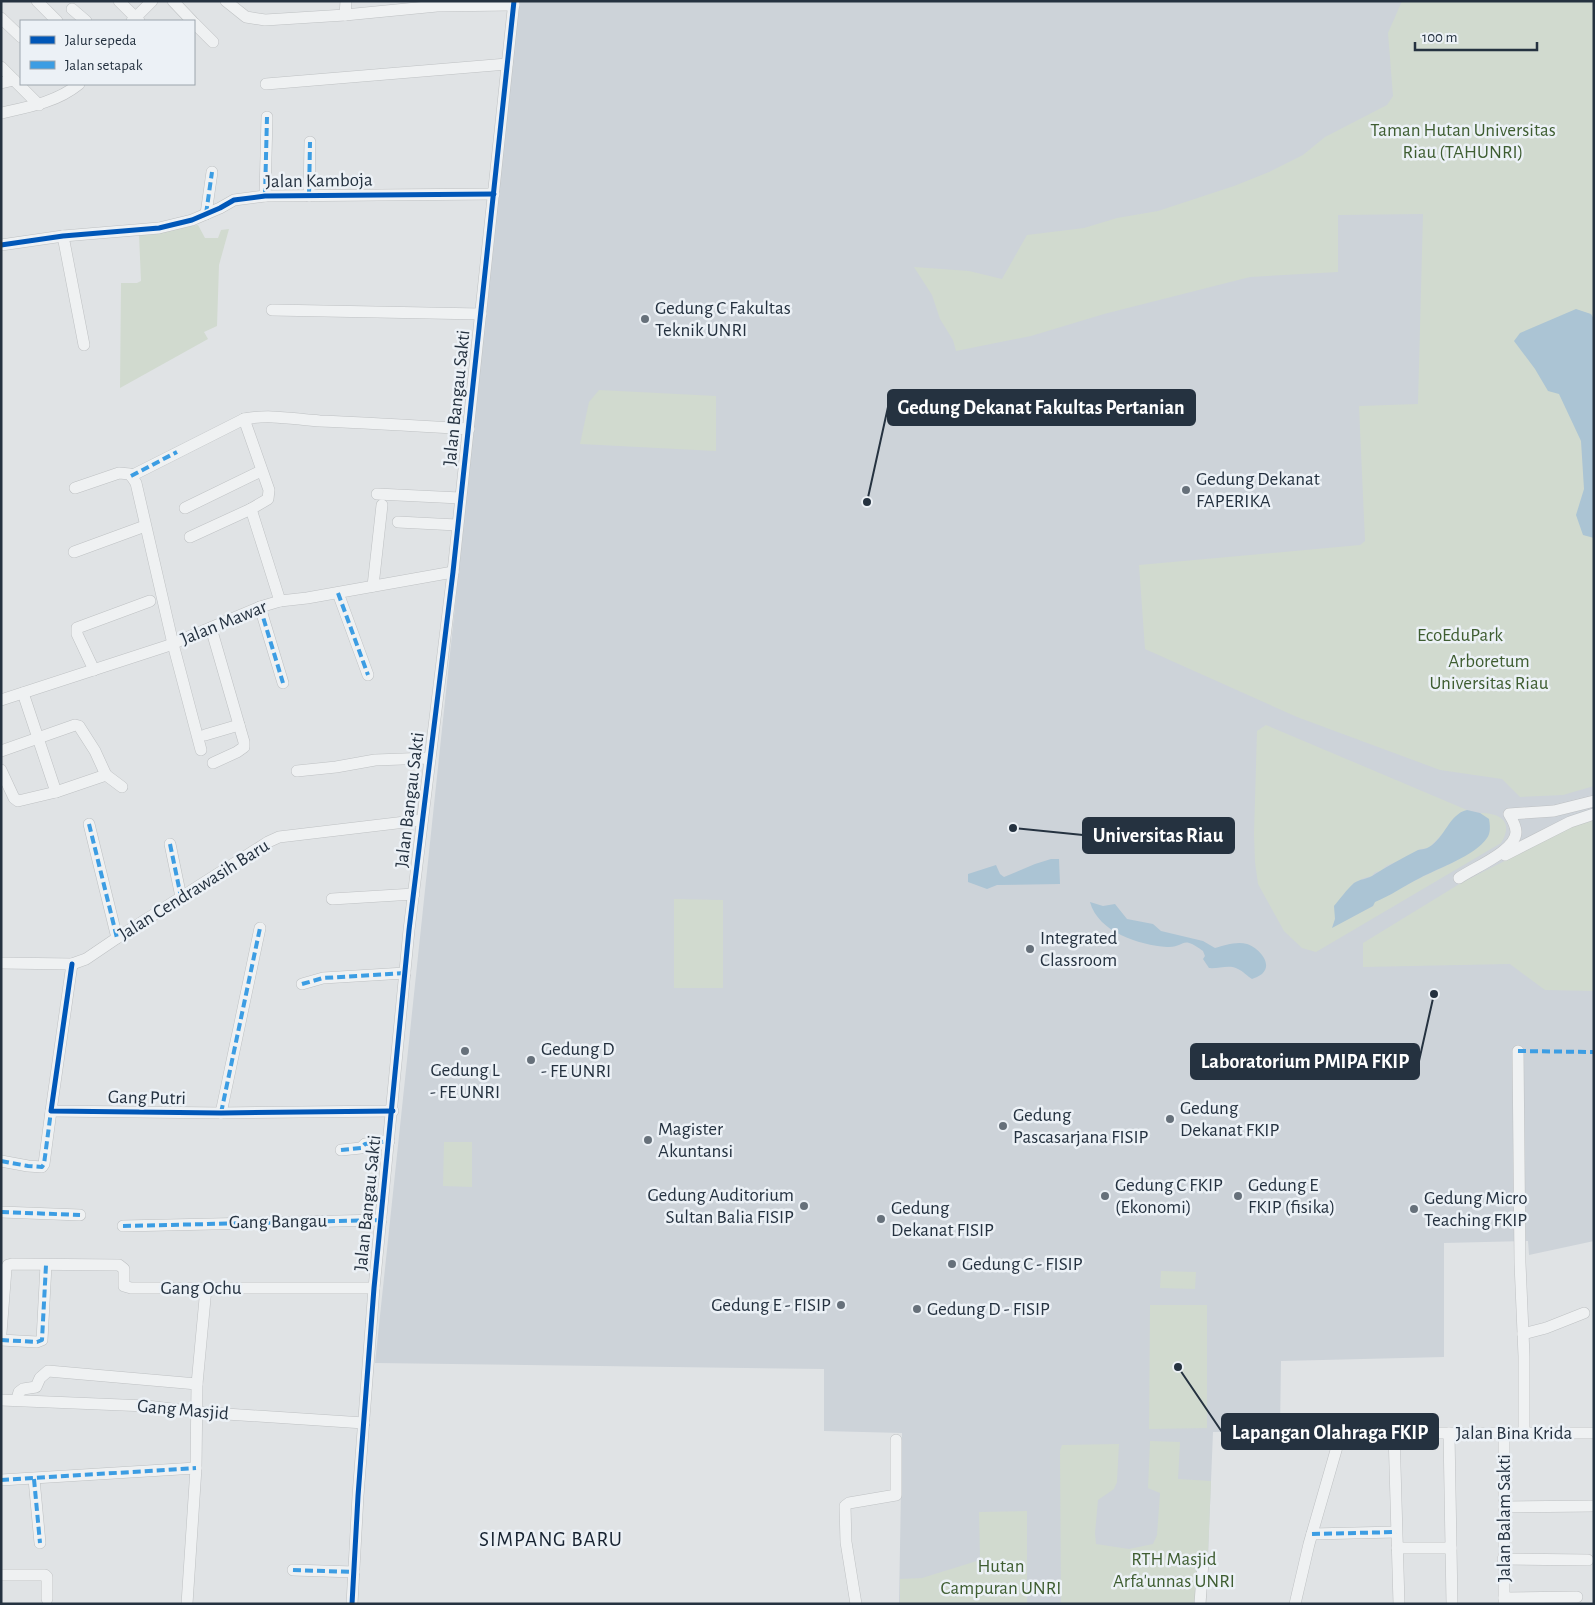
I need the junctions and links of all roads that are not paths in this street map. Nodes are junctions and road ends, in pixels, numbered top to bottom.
1 (37, 1) edge
2 (118, 1) edge
3 (152, 1) edge
4 (173, 1) edge
5 (226, 1) edge
6 (346, 1) edge
7 (514, 3) edge
8 (72, 9) dead end
9 (345, 15) junction
10 (1, 18) edge
11 (56, 20) edge
12 (85, 20) edge
13 (135, 20) edge
14 (191, 20) edge
15 (195, 24) edge
16 (20, 36) edge
17 (213, 42) dead end
18 (507, 64) junction
19 (1, 67) edge
20 (14, 80) junction
21 (1, 83) edge
22 (266, 84) dead end
23 (74, 85) edge
24 (39, 105) junction
25 (1, 113) edge
26 (267, 117) dead end
27 (310, 142) dead end
28 (212, 172) dead end
29 (494, 194) junction
30 (265, 196) junction
31 (309, 196) junction
32 (206, 214) junction
33 (63, 236) junction
34 (1, 245) edge
35 (272, 310) dead end
36 (481, 314) junction
37 (84, 345) dead end
38 (244, 419) junction
39 (469, 429) junction
40 (261, 471) junction
41 (131, 476) junction
42 (75, 488) dead end
43 (377, 494) dead end
44 (460, 498) junction
45 (382, 505) dead end
46 (185, 508) dead end
47 (251, 509) junction
48 (398, 522) dead end
49 (457, 525) junction
50 (145, 526) junction
51 (190, 537) dead end
52 (74, 552) dead end
53 (453, 572) junction
54 (373, 586) junction
55 (338, 593) junction
56 (150, 601) dead end
57 (280, 601) junction
58 (260, 607) junction
59 (211, 628) junction
60 (173, 644) junction
61 (94, 670) junction
62 (368, 675) dead end
63 (283, 683) dead end
64 (23, 693) junction
65 (1, 700) edge
66 (239, 725) junction
67 (205, 735) dead end
68 (36, 738) junction
69 (201, 750) dead end
70 (1, 751) edge
71 (430, 758) junction
72 (213, 763) dead end
73 (1, 770) edge
74 (297, 771) dead end
75 (106, 776) junction
76 (122, 787) dead end
77 (56, 792) junction
78 (1594, 801) edge
79 (1594, 814) edge
80 (422, 820) junction
81 (89, 824) dead end
82 (170, 844) dead end
83 (414, 894) junction
84 (182, 896) junction
85 (332, 900) dead end
86 (260, 928) dead end
87 (117, 938) junction
88 (1, 963) edge
89 (72, 964) junction
90 (406, 973) junction
91 (302, 984) dead end
92 (1518, 1051) dead end
93 (393, 1110) junction
94 (50, 1111) junction
95 (221, 1113) junction
96 (389, 1141) junction
97 (341, 1150) dead end
98 (1, 1161) edge
99 (1, 1212) edge
100 (80, 1215) dead end
101 (382, 1220) junction
102 (122, 1226) dead end
103 (46, 1264) junction
104 (206, 1288) junction
105 (374, 1288) junction
106 (1584, 1313) dead end
107 (1, 1333) edge
108 (1523, 1334) junction
109 (1, 1340) edge
110 (197, 1384) junction
111 (18, 1399) junction
112 (1, 1400) edge
113 (196, 1412) junction
114 (364, 1422) junction
115 (1341, 1432) junction
116 (1394, 1432) junction
117 (1449, 1432) junction
118 (1504, 1432) junction
119 (1524, 1432) junction
120 (1283, 1433) dead end
121 (1594, 1433) edge
122 (896, 1440) dead end
123 (196, 1468) junction
124 (34, 1479) junction
125 (1, 1480) edge
126 (1594, 1506) edge
127 (1504, 1507) junction
128 (1396, 1532) junction
129 (1312, 1534) junction
130 (40, 1542) dead end
131 (1397, 1548) junction
132 (1451, 1548) junction
133 (1503, 1559) junction
134 (1588, 1560) dead end
135 (1203, 1561) dead end
136 (293, 1570) dead end
137 (354, 1572) junction
138 (1, 1575) edge
139 (1576, 1597) dead end
140 (47, 1599) dead end
141 (1504, 1601) edge
142 (187, 1604) edge
143 (352, 1604) edge
144 (856, 1604) edge
145 (1200, 1604) edge
146 (1295, 1604) edge
147 (1399, 1604) edge
148 (1452, 1604) edge

1 - 11 street
2 - 13 street
3 - 13 street
4 - 14 street
5 - 9 street
6 - 9 street
7 - 9 street
7 - 18 street, Jalan Bangau Sakti
8 - 12 street
10 - 16 street
15 - 17 street
18 - 22 street
18 - 29 street, Jalan Bangau Sakti
19 - 20 street
20 - 21 street
20 - 24 street
23 - 24 street
24 - 25 street
26 - 30 street
27 - 31 street
28 - 32 street
29 - 31 street, Jalan Kamboja
29 - 36 street, Jalan Bangau Sakti
30 - 31 street, Jalan Kamboja
30 - 32 street, Jalan Kamboja
32 - 33 street, Jalan Kamboja
33 - 34 street, Jalan Kamboja
33 - 37 street
35 - 36 street
36 - 39 street, Jalan Bangau Sakti
38 - 39 street
38 - 40 street
38 - 41 street
39 - 44 street, Jalan Bangau Sakti
40 - 46 street
40 - 47 street
41 - 42 street
41 - 50 street
43 - 44 street
44 - 49 street, Jalan Bangau Sakti
45 - 54 street
47 - 51 street
47 - 57 street
48 - 49 street
49 - 53 street, Jalan Bangau Sakti
50 - 52 street
50 - 60 street
53 - 54 street, Jalan Mawar
53 - 71 street, Jalan Bangau Sakti
54 - 55 street, Jalan Mawar
55 - 57 street, Jalan Mawar
55 - 62 street
56 - 61 street
57 - 58 street, Jalan Mawar
58 - 59 street, Jalan Mawar
58 - 63 street
59 - 60 street, Jalan Mawar
59 - 66 street
60 - 61 street, Jalan Mawar
60 - 69 street
61 - 64 street, Jalan Mawar
64 - 65 street, Jalan Mawar
64 - 68 street
66 - 67 street
66 - 72 street
68 - 70 street
68 - 75 street
68 - 77 street
71 - 74 street
71 - 80 street, Jalan Bangau Sakti
73 - 77 street
75 - 76 street
75 - 77 street
78 - 79 street
80 - 83 street, Jalan Bangau Sakti
80 - 84 street, Jalan Cendrawasih Baru
81 - 87 street
82 - 84 street
83 - 85 street, Jalan Bangau Sakti
83 - 90 street, Jalan Bangau Sakti
84 - 87 street, Jalan Cendrawasih Baru
86 - 95 street
87 - 89 street, Jalan Cendrawasih Baru
88 - 89 street, Jalan Cendrawasih Baru
89 - 94 street
90 - 91 street
90 - 93 street, Jalan Bangau Sakti
92 - 108 street
93 - 95 street, Gang Putri
93 - 96 street, Jalan Bangau Sakti
94 - 95 street, Gang Putri
94 - 98 street
96 - 97 street
96 - 101 street, Jalan Bangau Sakti
99 - 100 street
101 - 102 street, Gang Bangau
101 - 105 street, Jalan Bangau Sakti
103 - 104 street, Gang Ochu
103 - 107 street
103 - 109 street
104 - 105 street, Gang Ochu
104 - 110 street
105 - 114 street, Jalan Bangau Sakti
106 - 108 street
108 - 119 street
110 - 111 street
110 - 113 street
111 - 112 street, Gang Masjid
111 - 113 street, Gang Masjid
113 - 114 street, Gang Masjid
113 - 123 street
114 - 137 street, Jalan Bangau Sakti
115 - 116 street, Jalan Bina Krida
115 - 120 street, Jalan Bina Krida
115 - 129 street
116 - 117 street, Jalan Bina Krida
116 - 128 street
117 - 118 street, Jalan Bina Krida
117 - 132 street
118 - 119 street, Jalan Bina Krida
118 - 127 street, Jalan Balam Sakti
119 - 121 street, Jalan Bina Krida
122 - 144 street
123 - 124 street
123 - 142 street
124 - 125 street
124 - 130 street
126 - 127 street
127 - 133 street, Jalan Balam Sakti
128 - 129 street
128 - 131 street
129 - 146 street
131 - 132 street
131 - 147 street
132 - 148 street
133 - 134 street
133 - 141 street, Jalan Balam Sakti
135 - 145 street
136 - 137 street
137 - 143 street, Jalan Bangau Sakti
138 - 140 street
139 - 141 street

